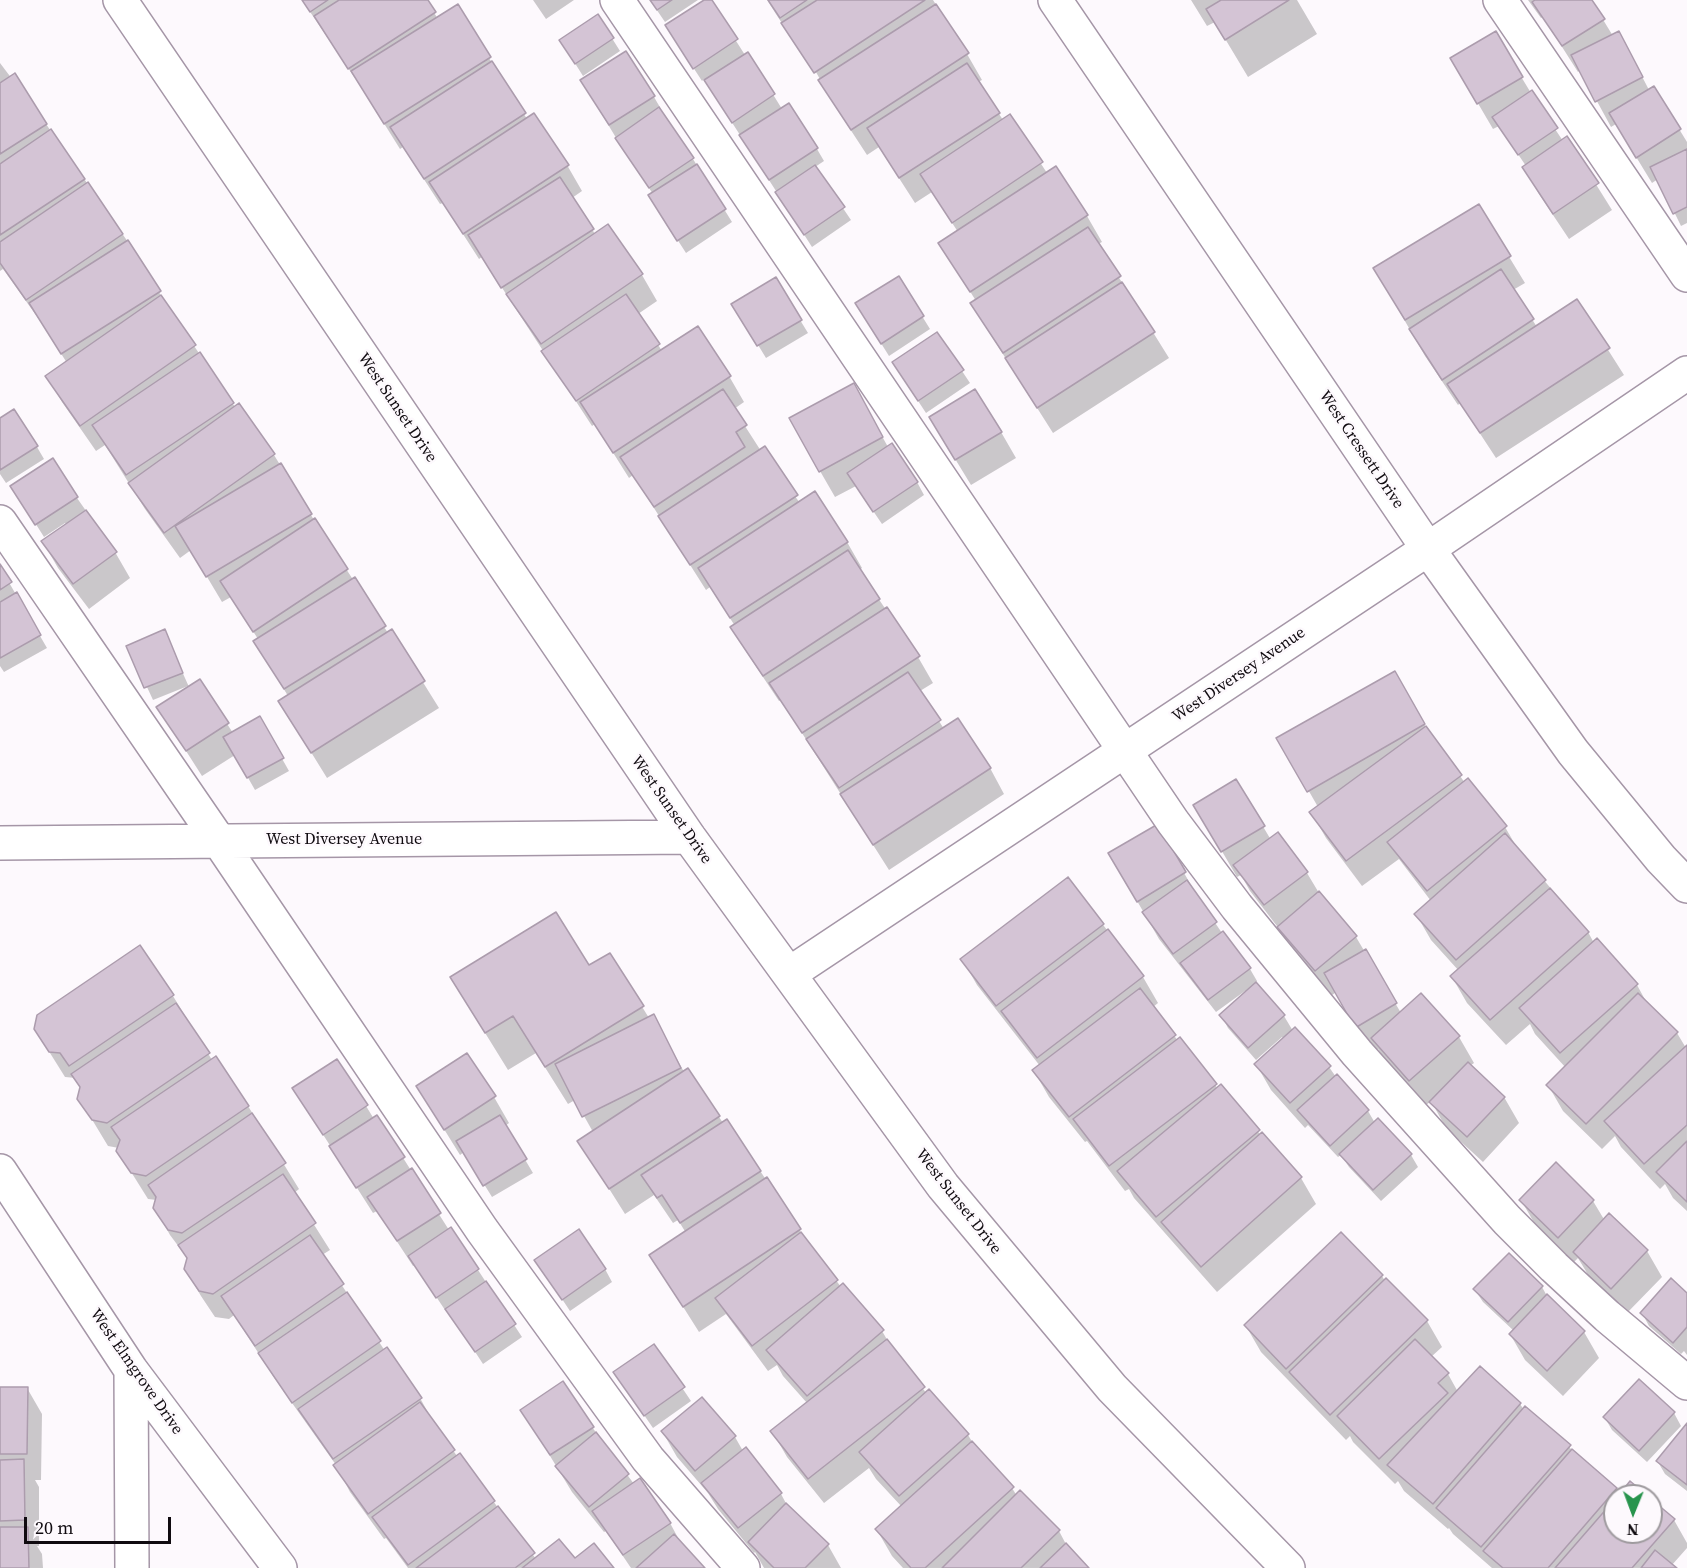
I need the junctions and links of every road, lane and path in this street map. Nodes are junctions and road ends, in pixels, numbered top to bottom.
1 (120, 0) edge
2 (617, 0) edge
3 (1056, 0) edge
4 (1500, 0) edge
5 (1687, 275) edge
6 (1687, 373) edge
7 (0, 522) edge
8 (1428, 549) junction
9 (1125, 751) junction
10 (689, 837) junction
11 (219, 841) junction
12 (0, 843) edge
13 (1687, 886) edge
14 (789, 974) junction
15 (0, 1171) edge
16 (131, 1370) junction
17 (1687, 1383) edge
18 (132, 1568) edge
19 (280, 1568) edge
20 (743, 1568) edge
21 (1288, 1568) edge

1 - 10 street, West Sunset Drive
2 - 9 street
3 - 8 street, West Cressett Drive
4 - 5 street
6 - 8 street, West Diversey Avenue
7 - 11 street
8 - 9 street, West Diversey Avenue
8 - 13 street, West Cressett Drive
9 - 14 street, West Diversey Avenue
9 - 17 street
10 - 11 street, West Diversey Avenue
10 - 14 street, West Sunset Drive
11 - 12 street, West Diversey Avenue
11 - 20 street
14 - 21 street, West Sunset Drive
15 - 16 street, West Elmgrove Drive
16 - 18 street
16 - 19 street, West Elmgrove Drive

